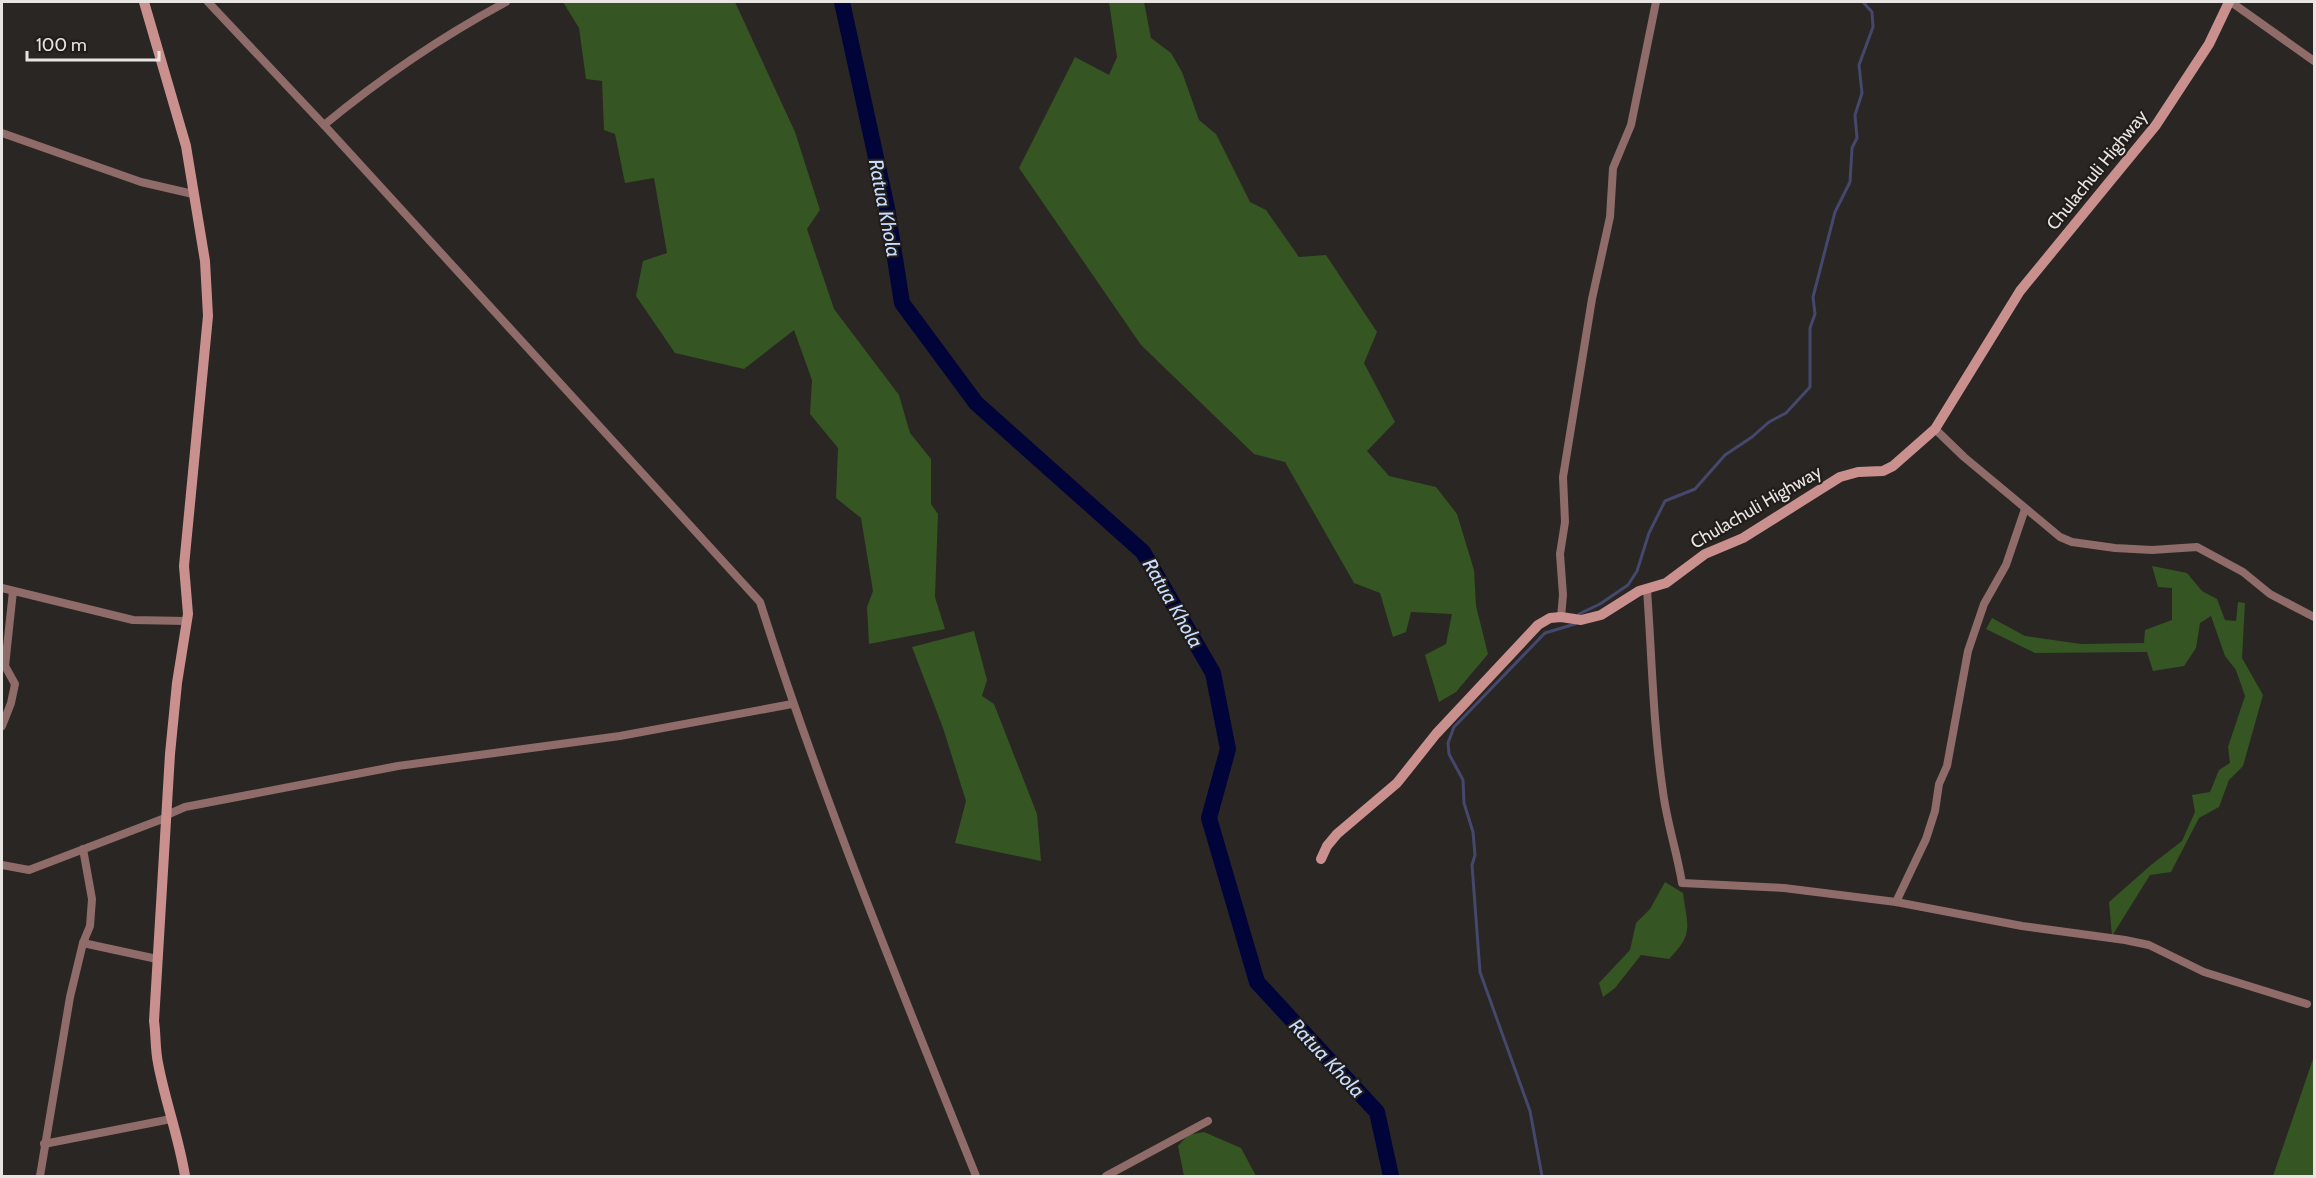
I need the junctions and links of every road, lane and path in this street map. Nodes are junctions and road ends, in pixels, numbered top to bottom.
1 (144, 2) edge
2 (208, 2) edge
3 (506, 2) edge
4 (1656, 2) edge
5 (2230, 2) edge
6 (2314, 61) edge
7 (324, 125) junction
8 (2, 133) edge
9 (193, 194) junction
10 (1935, 429) junction
11 (2025, 509) junction
12 (2, 588) edge
13 (1647, 590) junction
14 (13, 591) junction
15 (2314, 616) edge
16 (1561, 617) junction
17 (186, 621) junction
18 (792, 704) junction
19 (2, 726) edge
20 (165, 818) junction
21 (83, 849) junction
22 (1321, 859) dead end
23 (2, 865) edge
24 (1896, 902) junction
25 (82, 943) junction
26 (157, 958) junction
27 (2307, 1004) dead end
28 (171, 1119) junction
29 (1208, 1121) dead end
30 (44, 1144) junction
31 (40, 1176) edge
32 (185, 1176) edge
33 (976, 1176) edge
34 (1106, 1176) edge

1 - 9 street
2 - 7 street
3 - 7 street
4 - 16 street
5 - 6 street
5 - 10 street, Chulachuli Highway
7 - 18 street
8 - 9 street
9 - 17 street
10 - 11 street
10 - 13 street, Chulachuli Highway
11 - 15 street
11 - 24 street
12 - 14 street
13 - 16 street, Chulachuli Highway
13 - 24 street
14 - 17 street
14 - 19 street
16 - 22 street, Chulachuli Highway
17 - 20 street
18 - 20 street
18 - 33 street
20 - 21 street
20 - 26 street
21 - 23 street
21 - 25 street
24 - 27 street
25 - 26 street
25 - 30 street
26 - 28 street
28 - 30 street
28 - 32 street
29 - 34 street
30 - 31 street

